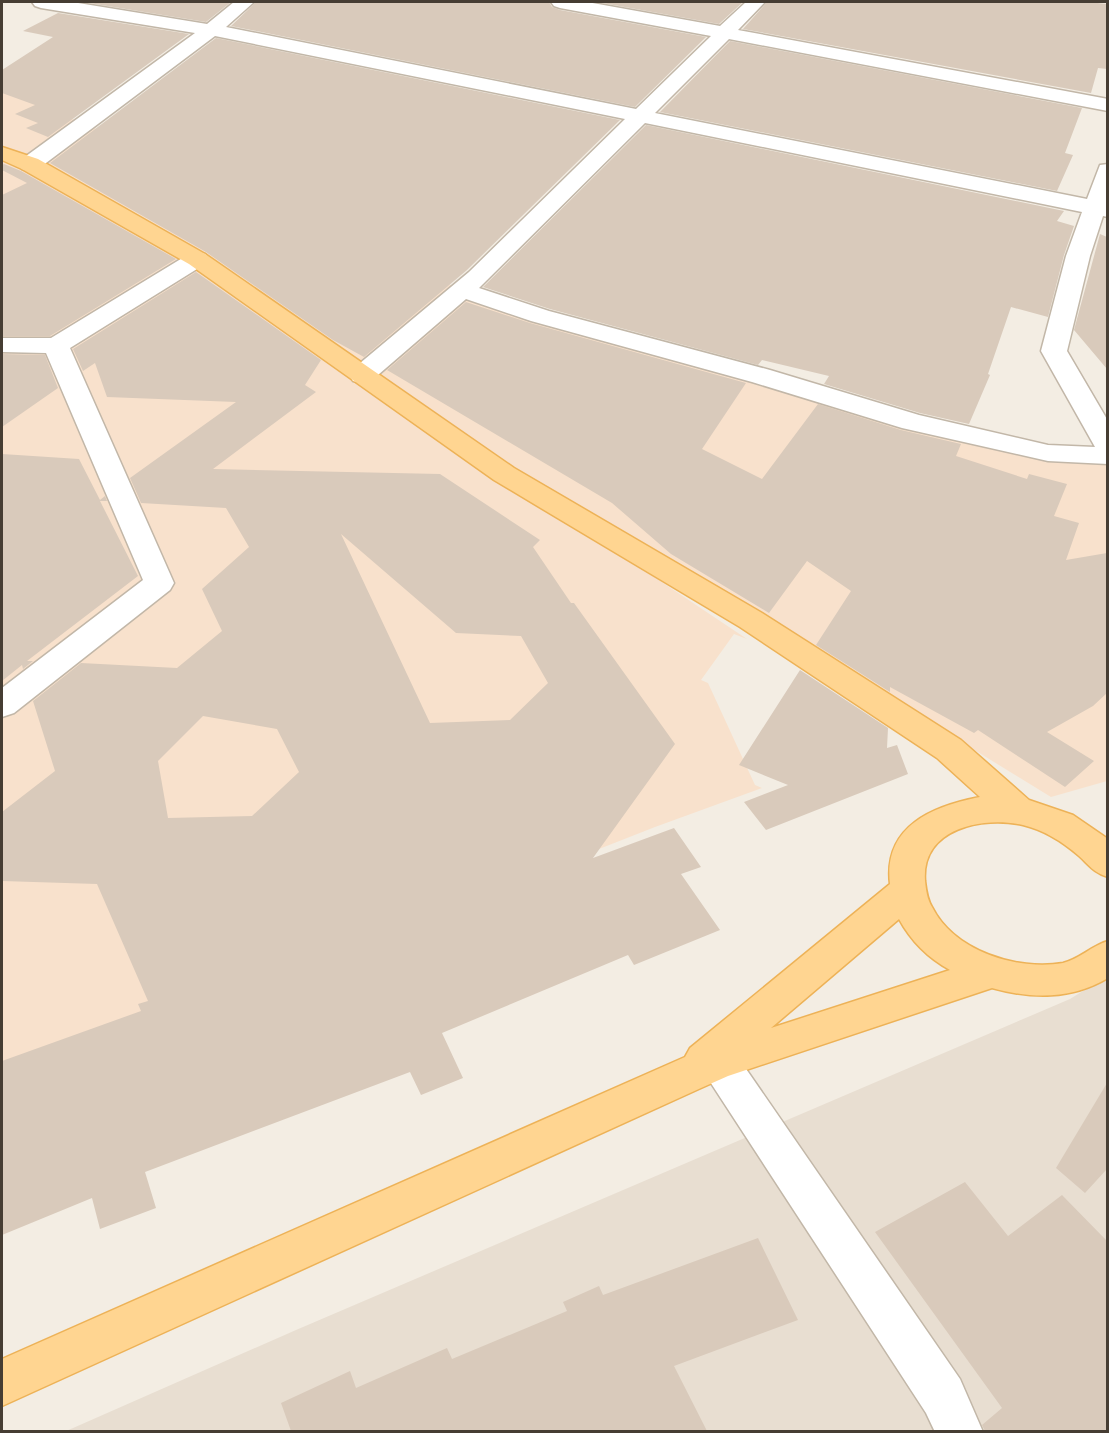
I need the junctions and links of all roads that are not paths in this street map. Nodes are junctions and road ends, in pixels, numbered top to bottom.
1 (41, 2) edge
2 (245, 2) edge
3 (560, 2) edge
4 (756, 2) edge
5 (211, 30) junction
6 (727, 32) junction
7 (1107, 105) edge
8 (640, 115) junction
9 (2, 153) edge
10 (30, 164) junction
11 (1107, 170) edge
12 (1101, 208) edge
13 (196, 259) junction
14 (462, 290) junction
15 (2, 345) edge
16 (56, 346) junction
17 (362, 375) junction
18 (1107, 446) edge
19 (1107, 456) edge
20 (2, 705) edge
21 (1017, 810) junction
22 (1103, 852) edge
23 (907, 891) junction
24 (1107, 956) edge
25 (990, 973) junction
26 (703, 1068) junction
27 (2, 1383) edge
28 (959, 1431) edge

1 - 5 street
2 - 5 street
3 - 6 street
4 - 6 street
5 - 8 street
5 - 10 street
6 - 7 street
6 - 8 street
8 - 12 street
8 - 14 street
9 - 10 main road
10 - 13 main road
11 - 12 street
12 - 18 street
13 - 16 street
13 - 17 main road
14 - 17 street
14 - 19 street
15 - 16 street
16 - 20 street
17 - 21 main road
21 - 22 main road
21 - 23 main road
23 - 25 main road
23 - 26 main road
24 - 25 main road
25 - 26 main road
26 - 27 main road
26 - 28 street

